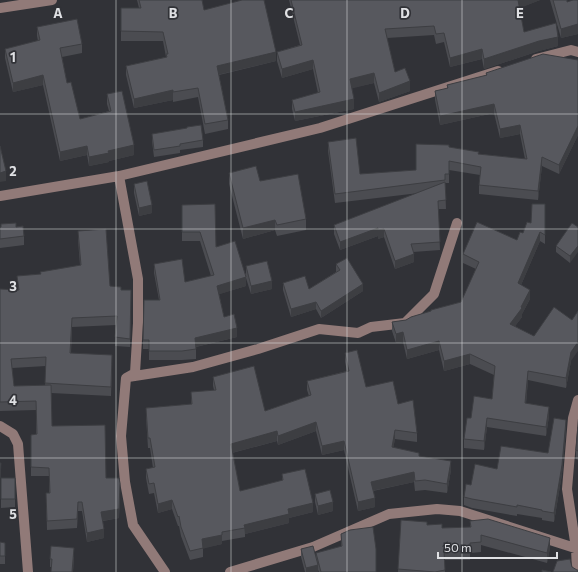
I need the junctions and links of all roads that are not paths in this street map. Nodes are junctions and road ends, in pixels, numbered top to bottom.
1 (52, 0) edge
2 (0, 8) edge
3 (578, 52) edge
4 (527, 62) edge
5 (505, 69) edge
6 (119, 176) junction
7 (0, 196) edge
8 (457, 223) dead end
9 (126, 378) junction
10 (578, 400) edge
11 (0, 426) edge
12 (577, 549) edge
13 (28, 572) edge
14 (165, 572) edge
15 (230, 572) edge
16 (577, 572) edge

1 - 2 street
3 - 4 street
5 - 6 street
6 - 7 street
6 - 9 street
8 - 9 street
9 - 14 street
10 - 12 street
11 - 13 street
12 - 15 street
12 - 16 street

